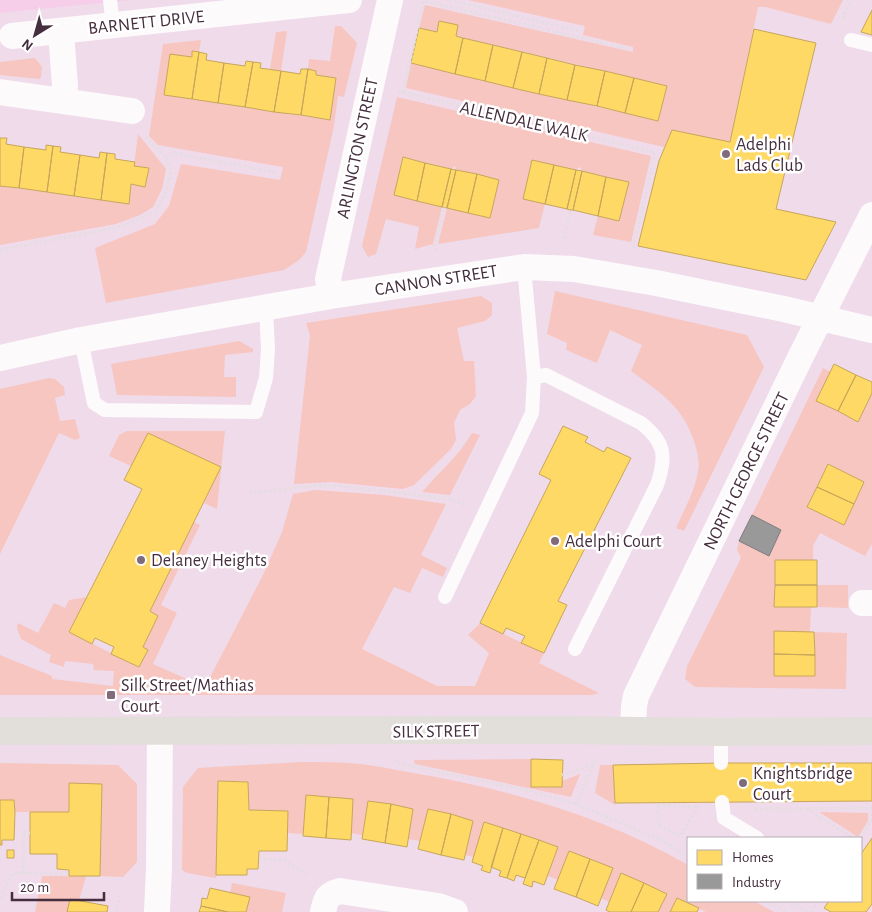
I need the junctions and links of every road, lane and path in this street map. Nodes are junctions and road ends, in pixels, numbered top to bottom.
1 (110, 0) edge
2 (350, 0) edge
3 (449, 0) edge
4 (388, 4) edge
5 (113, 26) junction
6 (580, 31) dead end
7 (61, 32) junction
8 (12, 36) dead end
9 (851, 40) dead end
10 (872, 45) edge
11 (630, 49) dead end
12 (393, 90) dead end
13 (0, 92) edge
14 (402, 92) junction
15 (63, 101) junction
16 (136, 120) joint
17 (166, 157) junction
18 (278, 173) dead end
19 (444, 207) dead end
20 (570, 210) dead end
21 (872, 215) edge
22 (564, 239) dead end
23 (0, 250) edge
24 (633, 251) dead end
25 (437, 255) dead end
26 (524, 267) junction
27 (331, 296) junction
28 (266, 308) junction
29 (820, 318) junction
30 (872, 330) edge
31 (81, 340) junction
32 (0, 358) edge
33 (534, 376) junction
34 (249, 493) dead end
35 (484, 513) junction
36 (444, 596) dead end
37 (575, 649) dead end
38 (160, 730) junction
39 (633, 730) junction
40 (872, 730) edge
41 (0, 731) edge
42 (720, 732) junction
43 (598, 753) dead end
44 (397, 754) dead end
45 (721, 763) dead end
46 (593, 765) junction
47 (562, 775) dead end
48 (722, 802) dead end
49 (576, 804) junction
50 (698, 807) joint
51 (872, 808) edge
52 (807, 809) junction
53 (749, 810) dead end
54 (30, 833) dead end
55 (755, 837) edge
56 (851, 837) edge
57 (861, 837) edge
58 (684, 842) dead end
59 (687, 844) edge
60 (687, 855) edge
61 (259, 859) dead end
62 (23, 873) junction
63 (69, 873) dead end
64 (120, 893) dead end
65 (0, 898) edge
66 (768, 902) edge
67 (789, 902) edge
68 (817, 902) edge
69 (327, 903) edge
70 (116, 912) edge
71 (156, 912) edge
72 (455, 912) edge
73 (786, 912) edge
74 (809, 912) edge

1 - 5 lane
2 - 4 street, BARNETT DRIVE
2 - 5 street, BARNETT DRIVE
3 - 6 path
4 - 27 street, ARLINGTON STREET
5 - 7 street, BARNETT DRIVE
7 - 8 street, BARNETT DRIVE
7 - 15 street
9 - 10 lane
11 - 14 path
12 - 14 path, ALLENDALE WALK
13 - 15 street
14 - 24 path, ALLENDALE WALK
15 - 16 street
16 - 17 path
17 - 18 path
17 - 23 path
19 - 25 path
20 - 22 path
21 - 29 street, NORTH GEORGE STREET
26 - 27 street, CANNON STREET
26 - 29 street, CANNON STREET
26 - 33 lane
27 - 28 street, CANNON STREET
28 - 31 street, CANNON STREET
28 - 31 lane
29 - 30 street, CANNON STREET
29 - 39 street, NORTH GEORGE STREET
31 - 32 street, CANNON STREET
33 - 35 lane
33 - 37 lane
34 - 35 path
35 - 36 lane
38 - 39 main road, SILK STREET
38 - 41 main road, SILK STREET
38 - 71 street
39 - 42 main road, SILK STREET
40 - 42 main road, SILK STREET
42 - 45 lane
43 - 46 path
44 - 49 path
46 - 47 path
46 - 49 path
48 - 55 lane
49 - 60 path
50 - 50 path
51 - 52 path
51 - 57 path
52 - 53 path
52 - 56 path
54 - 62 path
58 - 59 path
61 - 69 path
62 - 63 path
62 - 65 path
64 - 70 path
66 - 73 path
67 - 74 path
68 - 74 path
69 - 72 street

